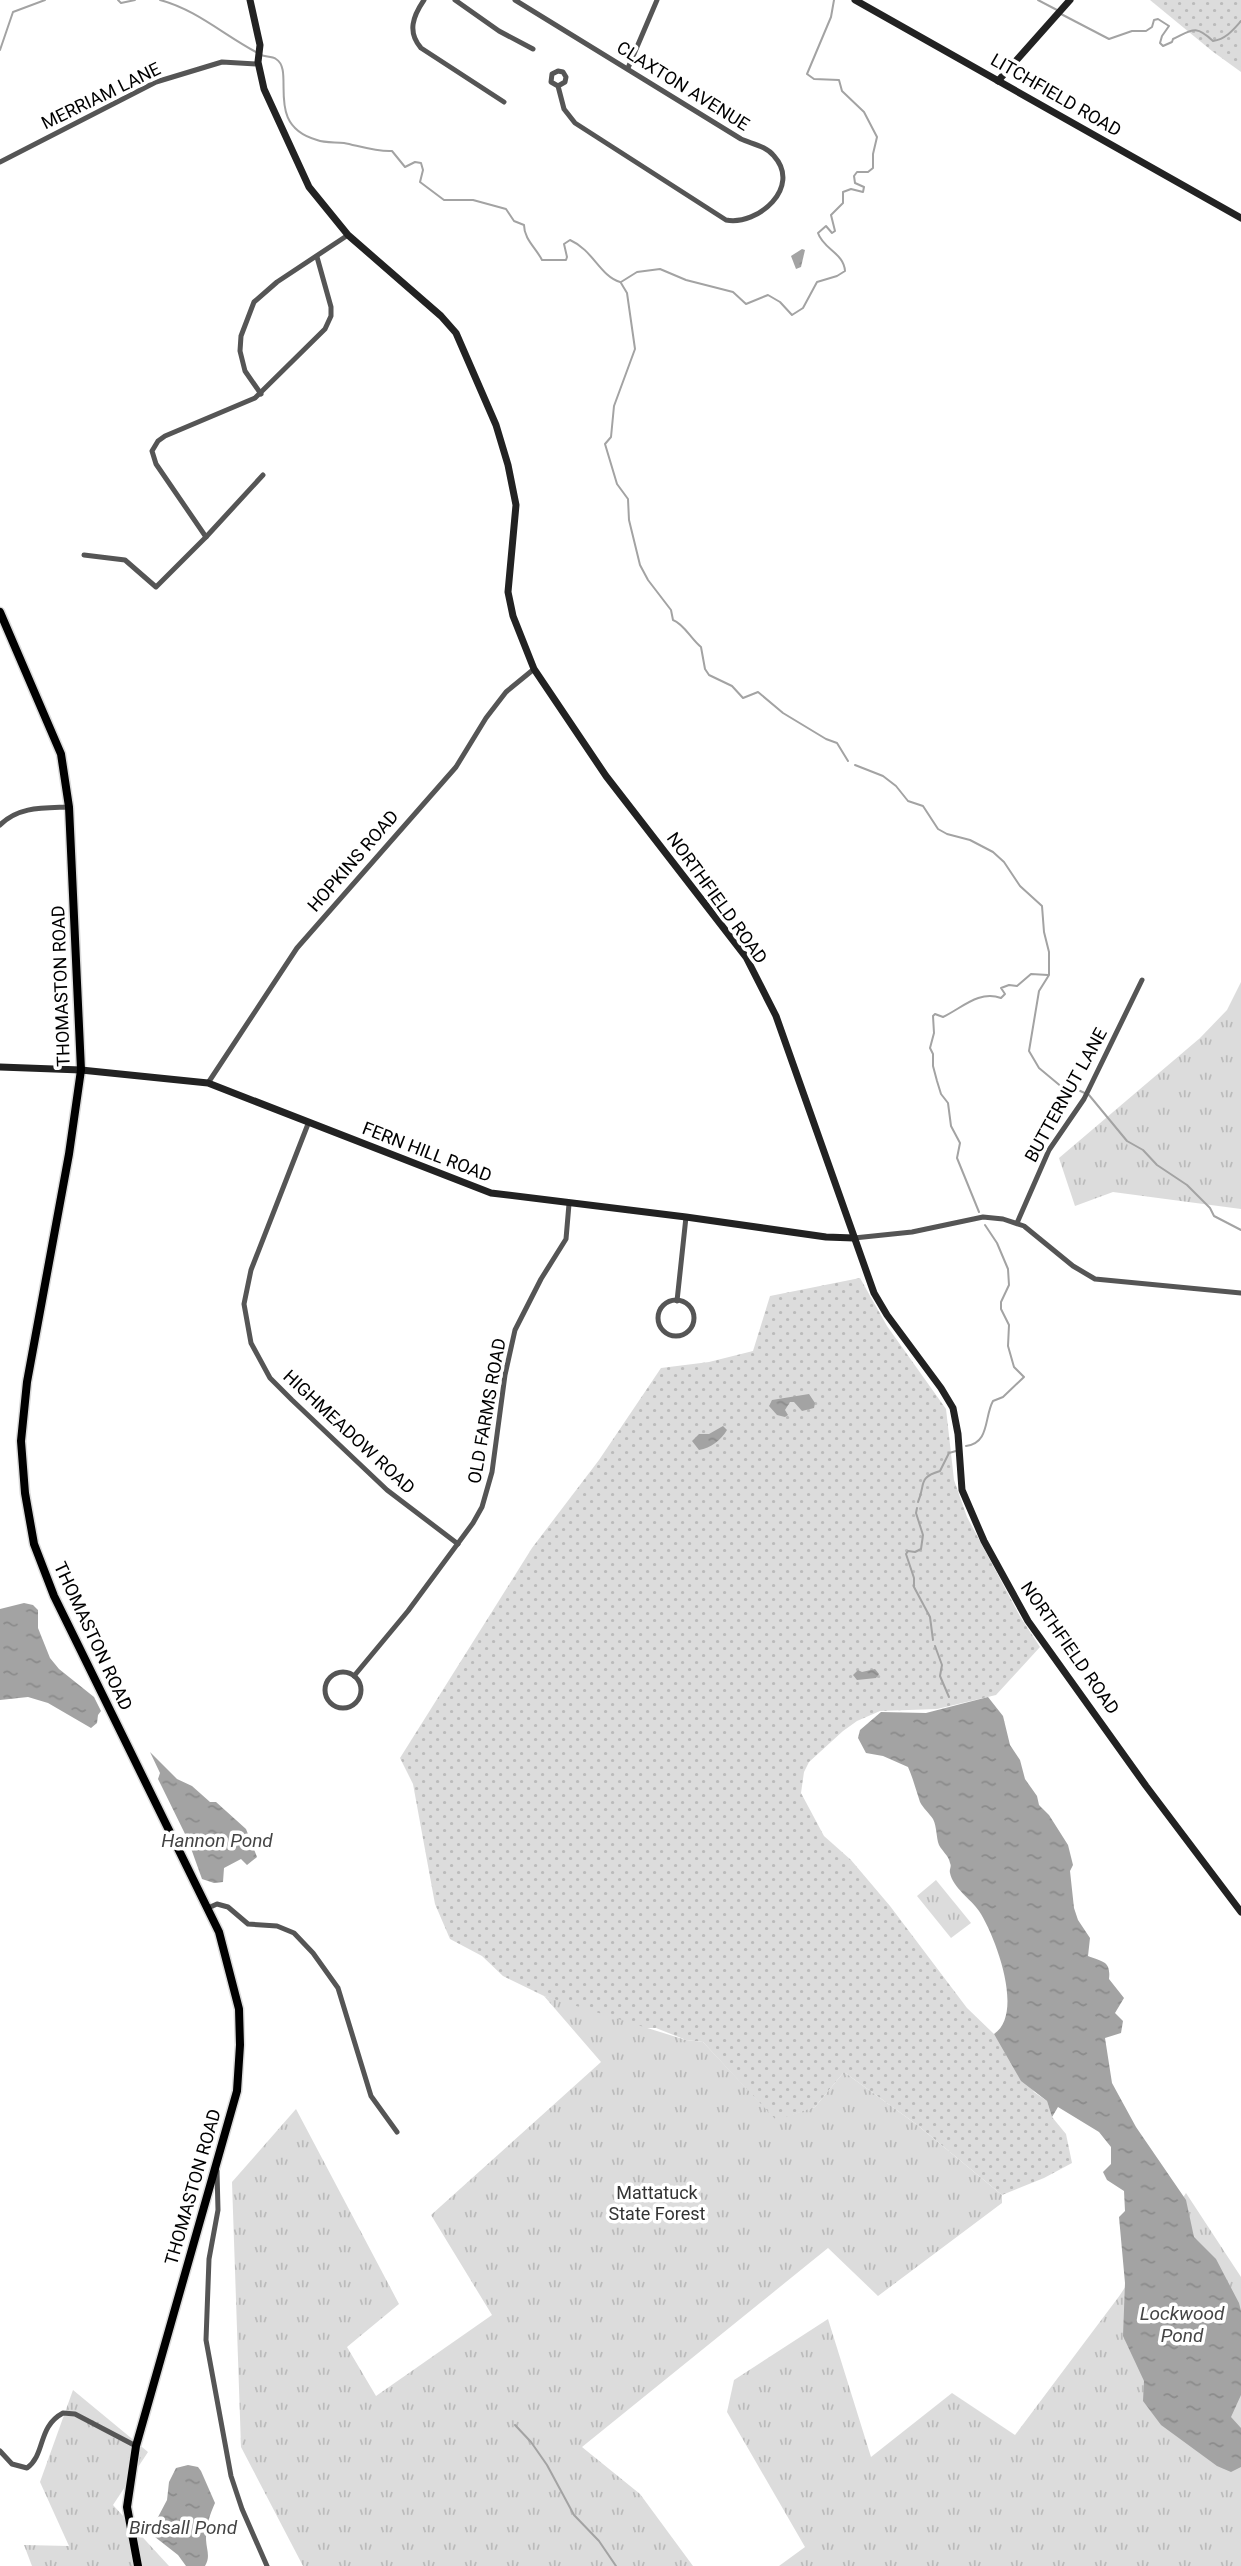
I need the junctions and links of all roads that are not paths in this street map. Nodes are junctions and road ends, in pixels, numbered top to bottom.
1 (250, 0) edge
2 (424, 0) edge
3 (455, 0) edge
4 (515, 0) edge
5 (657, 0) edge
6 (855, 0) edge
7 (1070, 0) edge
8 (533, 49) dead end
9 (259, 59) junction
10 (628, 68) junction
11 (998, 81) junction
12 (558, 86) dead end
13 (504, 103) dead end
14 (0, 162) edge
15 (1241, 218) edge
16 (348, 235) junction
17 (317, 257) junction
18 (261, 394) junction
19 (263, 475) dead end
20 (206, 537) junction
21 (83, 555) dead end
22 (0, 612) edge
23 (534, 669) junction
24 (69, 807) junction
25 (0, 825) edge
26 (1142, 981) dead end
27 (0, 1067) edge
28 (81, 1070) junction
29 (208, 1083) junction
30 (308, 1124) junction
31 (569, 1204) junction
32 (685, 1217) junction
33 (1017, 1223) junction
34 (854, 1238) junction
35 (1241, 1293) edge
36 (677, 1301) junction
37 (458, 1544) junction
38 (354, 1676) junction
39 (208, 1908) junction
40 (1241, 1912) edge
41 (397, 2132) dead end
42 (217, 2164) junction
43 (136, 2446) junction
44 (0, 2451) edge
45 (138, 2566) edge
46 (267, 2566) edge

1 - 9 street, NORTHFIELD ROAD
2 - 13 street
3 - 8 street
4 - 10 street, CLAXTON AVENUE
5 - 10 street
6 - 11 street, LITCHFIELD ROAD
7 - 11 street
9 - 14 street, MERRIAM LANE
9 - 16 street, NORTHFIELD ROAD
10 - 12 street, CLAXTON AVENUE
11 - 15 street, LITCHFIELD ROAD
16 - 17 street
16 - 23 street, NORTHFIELD ROAD
17 - 18 street
17 - 18 street
18 - 20 street
19 - 20 street
20 - 21 street
22 - 24 main road, THOMASTON ROAD
23 - 29 street, HOPKINS ROAD
23 - 34 street, NORTHFIELD ROAD
24 - 25 street
24 - 28 main road, THOMASTON ROAD
26 - 33 street, BUTTERNUT LANE
27 - 28 street, FERN HILL ROAD
28 - 29 street, FERN HILL ROAD
28 - 39 main road, THOMASTON ROAD
29 - 30 street, FERN HILL ROAD
30 - 31 street, FERN HILL ROAD
30 - 37 street, HIGHMEADOW ROAD
31 - 32 street, FERN HILL ROAD
31 - 37 street, OLD FARMS ROAD
32 - 34 street, FERN HILL ROAD
32 - 36 street
33 - 34 street
33 - 35 street
34 - 40 street, NORTHFIELD ROAD
36 - 36 street
37 - 38 street, OLD FARMS ROAD
38 - 38 street
39 - 41 street
39 - 42 main road, THOMASTON ROAD
42 - 43 main road, THOMASTON ROAD
42 - 46 street
43 - 44 street
43 - 45 main road, THOMASTON ROAD

